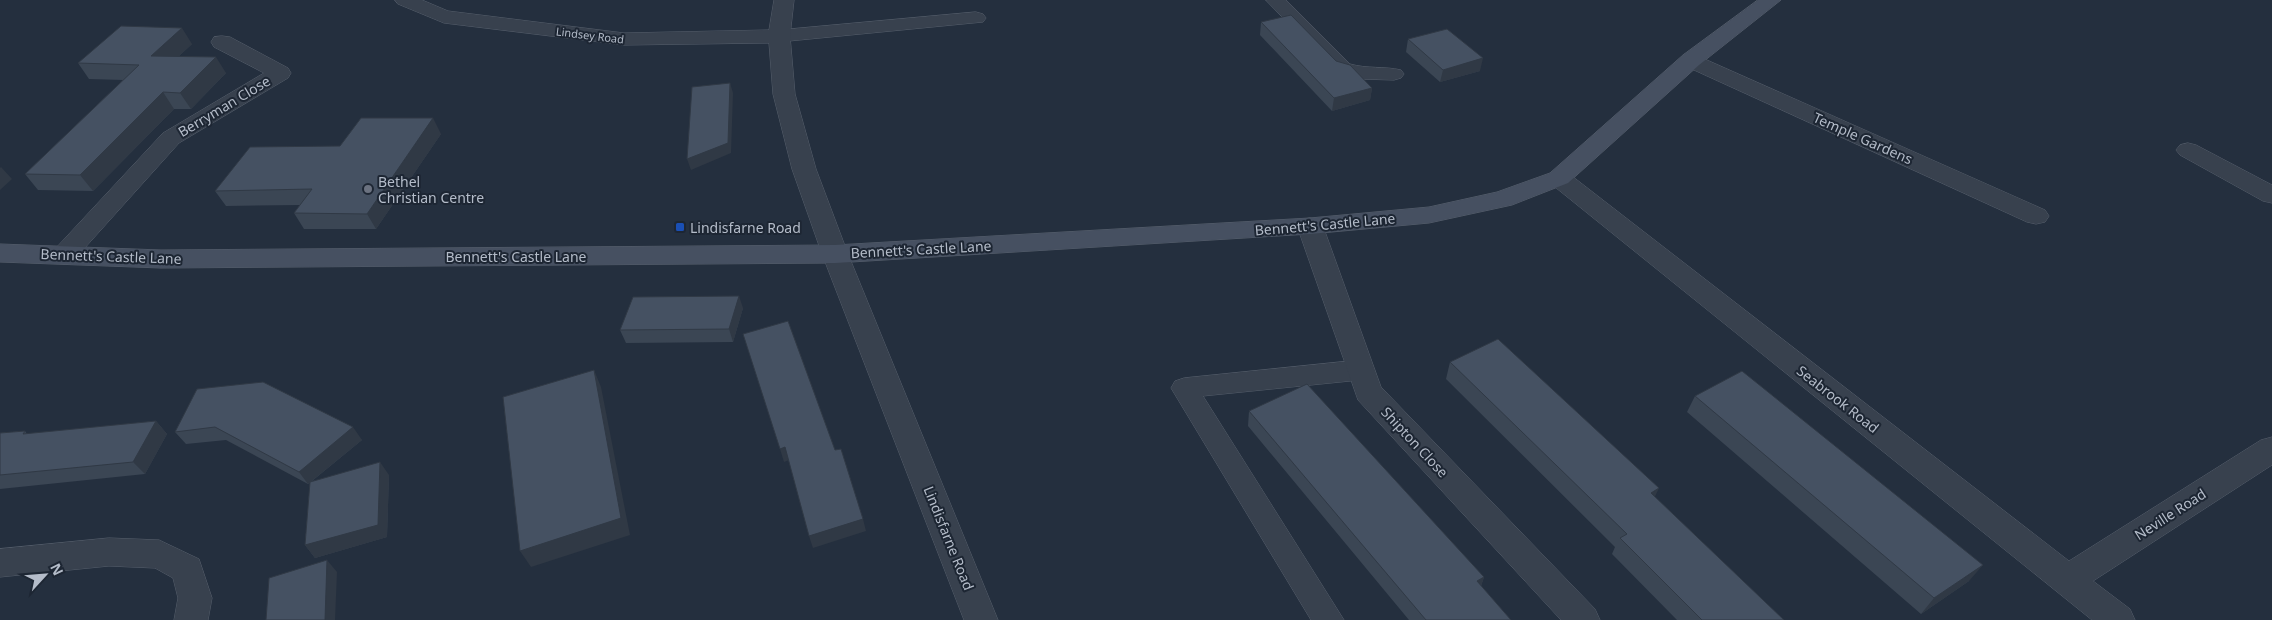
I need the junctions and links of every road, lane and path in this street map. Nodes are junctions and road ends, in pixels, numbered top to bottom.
1 (405, 0) edge
2 (784, 0) edge
3 (1275, 0) edge
4 (1771, 0) edge
5 (976, 18) dead end
6 (779, 36) junction
7 (222, 42) dead end
8 (1691, 60) junction
9 (1394, 74) dead end
10 (2188, 150) dead end
11 (1558, 178) junction
12 (2272, 195) edge
13 (2036, 216) dead end
14 (1310, 226) junction
15 (0, 253) edge
16 (835, 254) junction
17 (64, 255) junction
18 (1360, 370) junction
19 (2272, 448) edge
20 (0, 563) edge
21 (2067, 580) junction
22 (192, 620) edge
23 (982, 620) edge
24 (1328, 620) edge
25 (1583, 620) edge
26 (2118, 620) edge

1 - 6 street, Lindsey Road
2 - 6 street, Lindisfarne Road
3 - 9 lane
4 - 8 main road, Bennett's Castle Lane
5 - 6 lane
6 - 16 street, Lindisfarne Road
7 - 17 street, Berryman Close
8 - 11 main road, Bennett's Castle Lane
8 - 13 street, Temple Gardens
10 - 12 street
11 - 14 main road, Bennett's Castle Lane
11 - 21 street, Seabrook Road
14 - 16 main road, Bennett's Castle Lane
14 - 18 street, Shipton Close
15 - 17 main road, Bennett's Castle Lane
16 - 17 main road, Bennett's Castle Lane
16 - 23 street, Lindisfarne Road
18 - 24 lane
18 - 25 street, Shipton Close
19 - 21 street, Neville Road
20 - 22 street
21 - 26 street, Seabrook Road

